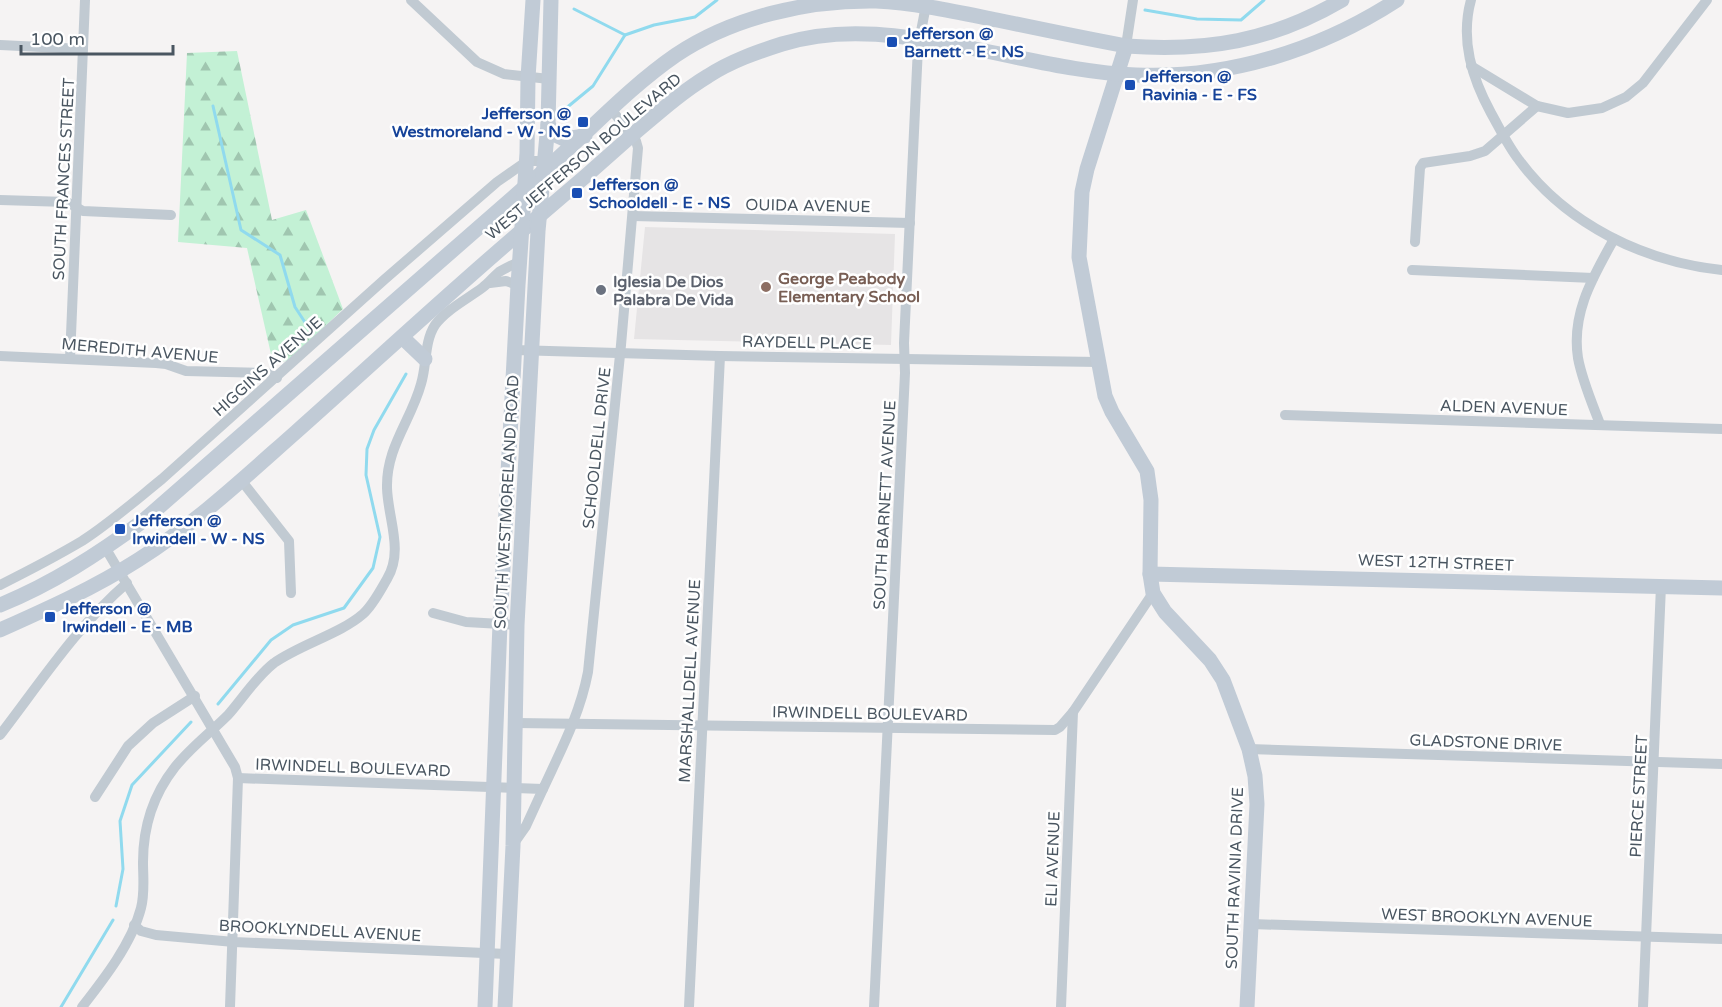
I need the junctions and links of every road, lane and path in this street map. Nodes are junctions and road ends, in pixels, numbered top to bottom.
1 (85, 0) edge
2 (411, 0) edge
3 (533, 0) edge
4 (551, 0) edge
5 (1342, 0) edge
6 (1397, 0) edge
7 (1471, 0) edge
8 (1707, 0) edge
9 (927, 3) edge
10 (1133, 5) edge
11 (919, 38) junction
12 (0, 45) edge
13 (1126, 46) junction
14 (84, 49) junction
15 (1470, 66) junction
16 (1117, 74) junction
17 (528, 78) junction
18 (549, 79) junction
19 (1537, 106) junction
20 (611, 109) junction
21 (548, 124) junction
22 (585, 136) junction
23 (632, 136) junction
24 (1504, 136) junction
25 (527, 160) junction
26 (544, 167) junction
27 (525, 187) junction
28 (0, 200) edge
29 (76, 207) junction
30 (171, 215) dead end
31 (539, 215) junction
32 (633, 216) junction
33 (909, 223) junction
34 (522, 230) junction
35 (1614, 239) junction
36 (1415, 242) dead end
37 (520, 261) junction
38 (1412, 270) dead end
39 (1722, 270) edge
40 (1593, 278) junction
41 (489, 283) junction
42 (518, 285) junction
43 (402, 338) junction
44 (515, 350) junction
45 (532, 350) junction
46 (620, 353) junction
47 (0, 356) edge
48 (720, 356) junction
49 (70, 359) junction
50 (426, 359) junction
51 (904, 359) junction
52 (1099, 362) junction
53 (277, 378) junction
54 (1285, 415) dead end
55 (1600, 424) junction
56 (1722, 429) edge
57 (241, 480) junction
58 (106, 549) junction
59 (1150, 574) junction
60 (123, 577) junction
61 (0, 585) edge
62 (1661, 586) junction
63 (1722, 588) edge
64 (291, 593) dead end
65 (1153, 593) junction
66 (0, 605) edge
67 (433, 613) dead end
68 (500, 624) junction
69 (517, 625) junction
70 (0, 630) edge
71 (195, 696) junction
72 (1073, 712) junction
73 (516, 723) junction
74 (574, 724) junction
75 (702, 725) junction
76 (887, 727) junction
77 (213, 728) junction
78 (0, 735) edge
79 (1249, 749) junction
80 (1655, 762) junction
81 (1722, 764) edge
82 (238, 777) junction
83 (494, 787) junction
84 (514, 788) junction
85 (543, 789) junction
86 (95, 796) dead end
87 (513, 846) junction
88 (1252, 924) junction
89 (134, 925) junction
90 (1645, 937) junction
91 (1722, 939) edge
92 (234, 942) junction
93 (488, 953) junction
94 (507, 954) junction
95 (82, 1007) edge
96 (230, 1007) edge
97 (485, 1007) edge
98 (505, 1007) edge
99 (688, 1007) edge
100 (874, 1007) edge
101 (1061, 1007) edge
102 (1247, 1007) edge
103 (1643, 1007) edge

1 - 14 street, SOUTH FRANCES STREET
2 - 17 street
3 - 17 main road, SOUTH WESTMORELAND ROAD
4 - 18 main road, SOUTH WESTMORELAND ROAD
5 - 13 main road, WEST JEFFERSON BOULEVARD
6 - 16 main road, WEST JEFFERSON BOULEVARD
7 - 15 street
8 - 19 street
9 - 11 street, SOUTH BARNETT AVENUE
9 - 13 main road, WEST JEFFERSON BOULEVARD
9 - 20 main road, WEST JEFFERSON BOULEVARD
10 - 13 street, SOUTH RAVINIA DRIVE
11 - 16 main road, WEST JEFFERSON BOULEVARD
11 - 23 main road, WEST JEFFERSON BOULEVARD
11 - 33 street, SOUTH BARNETT AVENUE
12 - 14 street
13 - 16 main road, SOUTH RAVINIA DRIVE
14 - 29 street, SOUTH FRANCES STREET
15 - 19 street
15 - 24 street
16 - 52 main road, SOUTH RAVINIA DRIVE
17 - 18 street
17 - 25 main road, SOUTH WESTMORELAND ROAD
18 - 21 main road, SOUTH WESTMORELAND ROAD
19 - 24 street
20 - 22 main road, WEST JEFFERSON BOULEVARD
20 - 23 street, SCHOOLDELL DRIVE
21 - 22 main road
21 - 26 main road, SOUTH WESTMORELAND ROAD
22 - 26 main road, WEST JEFFERSON BOULEVARD
23 - 31 main road, WEST JEFFERSON BOULEVARD
23 - 32 street, SCHOOLDELL DRIVE
24 - 35 street
24 - 36 street
25 - 26 street
25 - 27 main road, SOUTH WESTMORELAND ROAD
25 - 53 street, HIGGINS AVENUE
26 - 27 main road, WEST JEFFERSON BOULEVARD
26 - 31 main road, SOUTH WESTMORELAND ROAD
27 - 34 main road, SOUTH WESTMORELAND ROAD
27 - 58 main road, WEST JEFFERSON BOULEVARD
28 - 29 street
29 - 30 street
29 - 49 street, SOUTH FRANCES STREET
31 - 34 main road, WEST JEFFERSON BOULEVARD
31 - 45 main road, SOUTH WESTMORELAND ROAD
32 - 33 street, OUIDA AVENUE
32 - 46 street, SCHOOLDELL DRIVE
33 - 51 street, SOUTH BARNETT AVENUE
34 - 37 main road, SOUTH WESTMORELAND ROAD
34 - 43 main road, WEST JEFFERSON BOULEVARD
35 - 39 street
35 - 40 street
37 - 41 street
37 - 42 main road, SOUTH WESTMORELAND ROAD
38 - 40 street
40 - 55 street
41 - 42 street
41 - 50 street
42 - 44 main road, SOUTH WESTMORELAND ROAD
43 - 50 main road
43 - 57 main road, WEST JEFFERSON BOULEVARD
44 - 45 street, RAYDELL PLACE
44 - 68 main road, SOUTH WESTMORELAND ROAD
45 - 46 street, RAYDELL PLACE
45 - 69 main road, SOUTH WESTMORELAND ROAD
46 - 48 street, RAYDELL PLACE
46 - 74 street, SCHOOLDELL DRIVE
47 - 49 street, MEREDITH AVENUE
48 - 51 street, RAYDELL PLACE
48 - 75 street, MARSHALLDELL AVENUE
49 - 53 street, MEREDITH AVENUE
50 - 77 street
51 - 52 street, RAYDELL PLACE
51 - 76 street, SOUTH BARNETT AVENUE
52 - 59 main road, SOUTH RAVINIA DRIVE
53 - 61 street, HIGGINS AVENUE
54 - 55 street, ALDEN AVENUE
55 - 56 street, ALDEN AVENUE
57 - 60 main road, WEST JEFFERSON BOULEVARD
57 - 64 street
58 - 60 street, IRWINDELL BOULEVARD
58 - 66 main road, WEST JEFFERSON BOULEVARD
59 - 62 main road, WEST 12TH STREET
59 - 65 main road, SOUTH RAVINIA DRIVE
60 - 70 main road, WEST JEFFERSON BOULEVARD
60 - 71 street, IRWINDELL BOULEVARD
60 - 78 street
62 - 63 main road, WEST 12TH STREET
62 - 80 street, PIERCE STREET
65 - 72 street, IRWINDELL BOULEVARD
65 - 79 main road, SOUTH RAVINIA DRIVE
67 - 68 street
68 - 69 street
68 - 83 main road, SOUTH WESTMORELAND ROAD
69 - 73 main road, SOUTH WESTMORELAND ROAD
71 - 77 street, IRWINDELL BOULEVARD
71 - 86 street
72 - 76 street, IRWINDELL BOULEVARD
72 - 101 street, ELI AVENUE
73 - 74 street, IRWINDELL BOULEVARD
73 - 84 main road, SOUTH WESTMORELAND ROAD
74 - 75 street, IRWINDELL BOULEVARD
74 - 85 street, SCHOOLDELL DRIVE
75 - 76 street, IRWINDELL BOULEVARD
75 - 99 street, MARSHALLDELL AVENUE
76 - 100 street, SOUTH BARNETT AVENUE
77 - 82 street, IRWINDELL BOULEVARD
77 - 89 street
79 - 80 street, GLADSTONE DRIVE
79 - 88 main road, SOUTH RAVINIA DRIVE
80 - 81 street, GLADSTONE DRIVE
80 - 90 street, PIERCE STREET
82 - 83 street, IRWINDELL BOULEVARD
82 - 92 street
83 - 84 street, IRWINDELL BOULEVARD
83 - 93 main road, SOUTH WESTMORELAND ROAD
84 - 85 street
84 - 87 main road, SOUTH WESTMORELAND ROAD
85 - 87 street, SCHOOLDELL DRIVE
87 - 94 main road, SOUTH WESTMORELAND ROAD
88 - 90 street, WEST BROOKLYN AVENUE
88 - 102 main road, SOUTH RAVINIA DRIVE
89 - 92 street, BROOKLYNDELL AVENUE
89 - 95 street
90 - 91 street, WEST BROOKLYN AVENUE
90 - 103 street, PIERCE STREET
92 - 93 street, BROOKLYNDELL AVENUE
92 - 96 street
93 - 94 street, BROOKLYNDELL AVENUE
93 - 97 main road, SOUTH WESTMORELAND ROAD
94 - 98 main road, SOUTH WESTMORELAND ROAD

